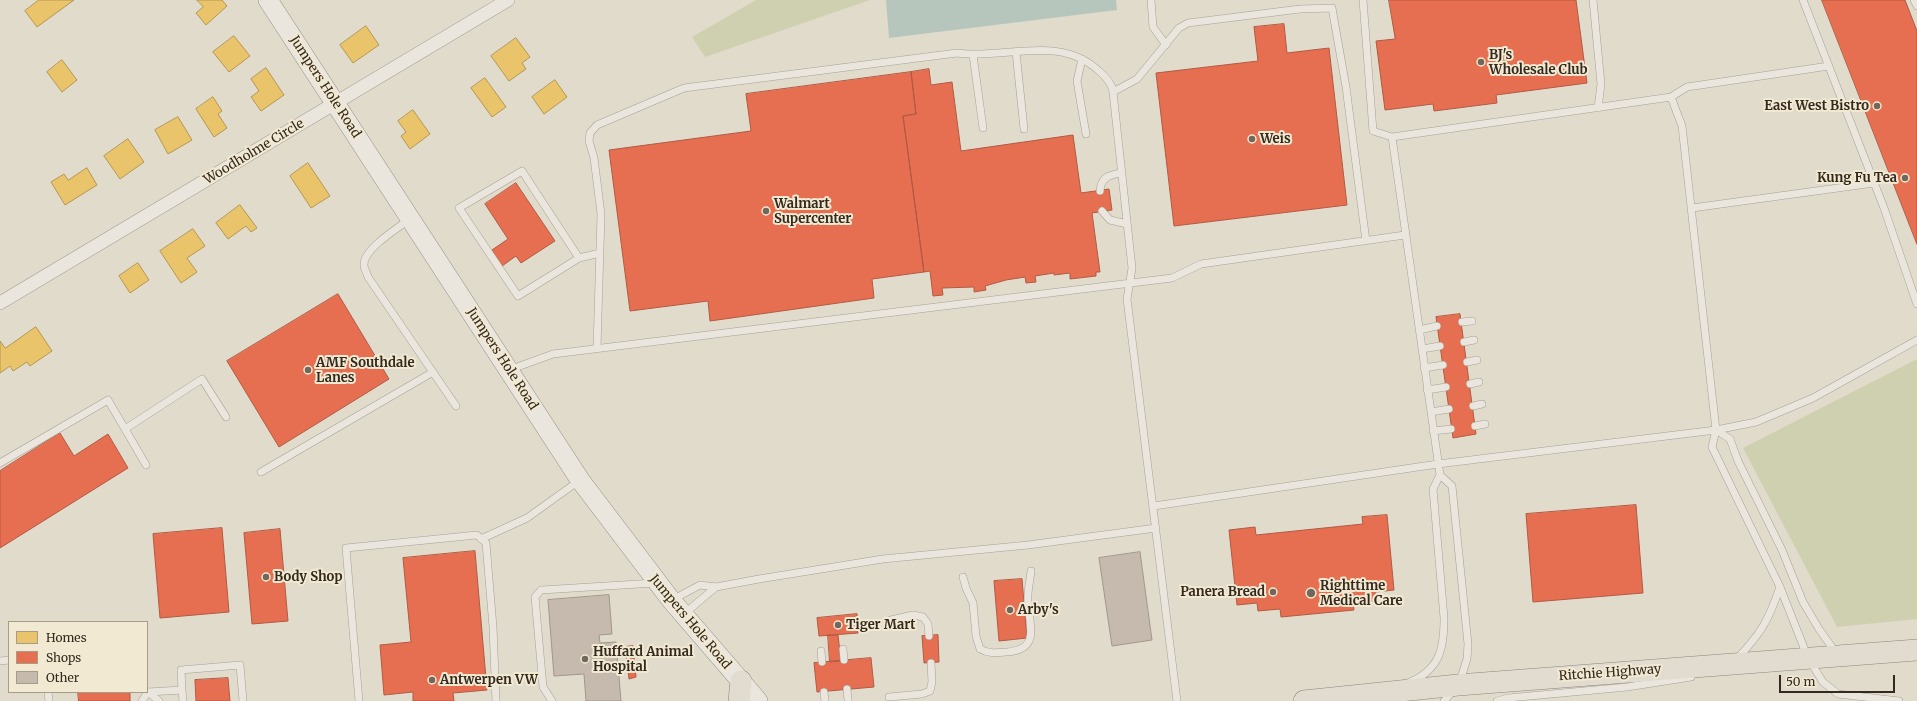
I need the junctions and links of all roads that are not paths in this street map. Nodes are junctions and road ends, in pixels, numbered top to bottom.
1 (268, 0) edge
2 (508, 0) edge
3 (1151, 0) edge
4 (1321, 0) edge
5 (1363, 0) edge
6 (1593, 0) edge
7 (1803, 0) edge
8 (1914, 0) edge
9 (1917, 6) edge
10 (1322, 8) junction
11 (1166, 45) junction
12 (1016, 52) junction
13 (973, 55) junction
14 (1082, 59) junction
15 (1829, 66) junction
16 (1113, 92) junction
17 (1671, 97) junction
18 (336, 103) junction
19 (1598, 108) junction
20 (983, 128) dead end
21 (1024, 129) dead end
22 (1086, 134) dead end
23 (1392, 137) junction
24 (1121, 173) junction
25 (1874, 183) junction
26 (1100, 191) dead end
27 (1692, 208) junction
28 (1102, 211) dead end
29 (410, 218) junction
30 (1127, 224) junction
31 (1406, 235) junction
32 (1366, 241) junction
33 (600, 253) junction
34 (579, 258) junction
35 (1130, 282) junction
36 (0, 303) edge
37 (1917, 304) edge
38 (1472, 320) dead end
39 (1462, 322) dead end
40 (1437, 326) dead end
41 (1419, 330) junction
42 (1474, 340) dead end
43 (1917, 340) edge
44 (1464, 342) dead end
45 (1440, 346) dead end
46 (597, 348) junction
47 (1422, 349) junction
48 (1477, 360) dead end
49 (1467, 362) dead end
50 (1443, 365) dead end
51 (1424, 368) junction
52 (509, 370) junction
53 (433, 372) junction
54 (1479, 382) dead end
55 (1470, 384) dead end
56 (1446, 387) dead end
57 (1428, 390) junction
58 (1482, 404) dead end
59 (456, 406) dead end
60 (1472, 406) dead end
61 (1449, 409) dead end
62 (1431, 412) junction
63 (226, 417) dead end
64 (1485, 424) dead end
65 (1475, 426) dead end
66 (1451, 428) dead end
67 (125, 429) junction
68 (1716, 430) junction
69 (1433, 431) junction
70 (0, 463) edge
71 (1438, 464) junction
72 (146, 465) dead end
73 (261, 472) dead end
74 (1440, 475) junction
75 (580, 480) junction
76 (1154, 506) junction
77 (1156, 528) junction
78 (481, 539) junction
79 (1032, 571) dead end
80 (963, 577) dead end
81 (657, 582) junction
82 (716, 587) junction
83 (1780, 587) junction
84 (671, 600) junction
85 (683, 614) junction
86 (891, 620) dead end
87 (929, 636) dead end
88 (843, 649) dead end
89 (1917, 650) edge
90 (821, 651) dead end
91 (1838, 656) junction
92 (1808, 658) junction
93 (844, 660) dead end
94 (822, 662) dead end
95 (931, 663) dead end
96 (1733, 664) junction
97 (1714, 673) dead end
98 (1698, 676) dead end
99 (1458, 685) junction
100 (847, 689) dead end
101 (182, 690) junction
102 (740, 691) edge
103 (148, 692) edge
104 (824, 692) dead end
105 (1364, 695) junction
106 (889, 697) dead end
107 (848, 700) edge
108 (159, 701) edge
109 (183, 701) edge
110 (243, 701) edge
111 (359, 701) edge
112 (496, 701) edge
113 (552, 701) edge
114 (758, 701) edge
115 (825, 701) edge
116 (1177, 701) edge
117 (1304, 701) edge
118 (1444, 701) edge
119 (1497, 701) edge
120 (1899, 701) edge

1 - 18 main road, Jumpers Hole Road
2 - 18 street, Woodholme Circle
3 - 11 lane
4 - 10 lane
5 - 23 lane
6 - 19 lane
7 - 15 lane
8 - 9 lane
10 - 11 lane
10 - 32 lane
11 - 16 lane
12 - 13 lane
12 - 14 lane
12 - 21 lane
13 - 20 lane
13 - 33 lane
14 - 16 lane
14 - 22 lane
15 - 17 lane
15 - 25 lane
16 - 24 lane
17 - 19 lane
17 - 27 lane
18 - 29 main road, Jumpers Hole Road
18 - 36 street, Woodholme Circle
19 - 23 lane
23 - 31 lane
24 - 26 lane
24 - 30 lane
25 - 27 lane
25 - 37 lane
27 - 68 lane
28 - 30 lane
29 - 52 main road, Jumpers Hole Road
29 - 53 lane
30 - 35 lane
31 - 32 lane
31 - 41 lane
32 - 35 lane
33 - 34 lane
33 - 46 lane
34 - 34 lane
35 - 46 lane
35 - 76 lane
38 - 39 lane
40 - 41 lane
41 - 47 lane
42 - 44 lane
43 - 68 lane
45 - 47 lane
46 - 52 lane
47 - 51 lane
48 - 49 lane
50 - 51 lane
51 - 57 lane
52 - 75 main road, Jumpers Hole Road
53 - 59 lane
53 - 73 lane
54 - 55 lane
56 - 57 lane
57 - 62 lane
58 - 60 lane
61 - 62 lane
62 - 69 lane
63 - 67 lane
64 - 65 lane
66 - 69 lane
67 - 70 lane
67 - 72 lane
68 - 71 lane
68 - 83 lane
68 - 91 lane
69 - 71 lane
71 - 74 lane
71 - 76 lane
74 - 99 lane
74 - 105 lane
75 - 78 lane
75 - 81 main road, Jumpers Hole Road
76 - 77 lane
77 - 82 lane
77 - 116 lane
78 - 111 lane
78 - 112 lane
79 - 80 lane
81 - 84 main road, Jumpers Hole Road
81 - 113 lane
82 - 84 lane
82 - 85 lane
83 - 92 lane
83 - 96 lane
84 - 85 main road, Jumpers Hole Road
85 - 102 main road, Jumpers Hole Road
86 - 87 lane
88 - 93 lane
89 - 91 main road, Ritchie Highway
90 - 94 lane
91 - 92 main road, Ritchie Highway
92 - 96 main road, Ritchie Highway
92 - 97 lane
92 - 120 lane
95 - 106 lane
96 - 99 main road, Ritchie Highway
98 - 119 lane
99 - 105 main road, Ritchie Highway
99 - 118 lane
100 - 107 lane
101 - 103 lane
101 - 109 lane
101 - 110 lane
102 - 114 main road, Jumpers Hole Road
103 - 108 lane
104 - 115 lane
105 - 117 main road, Ritchie Highway

